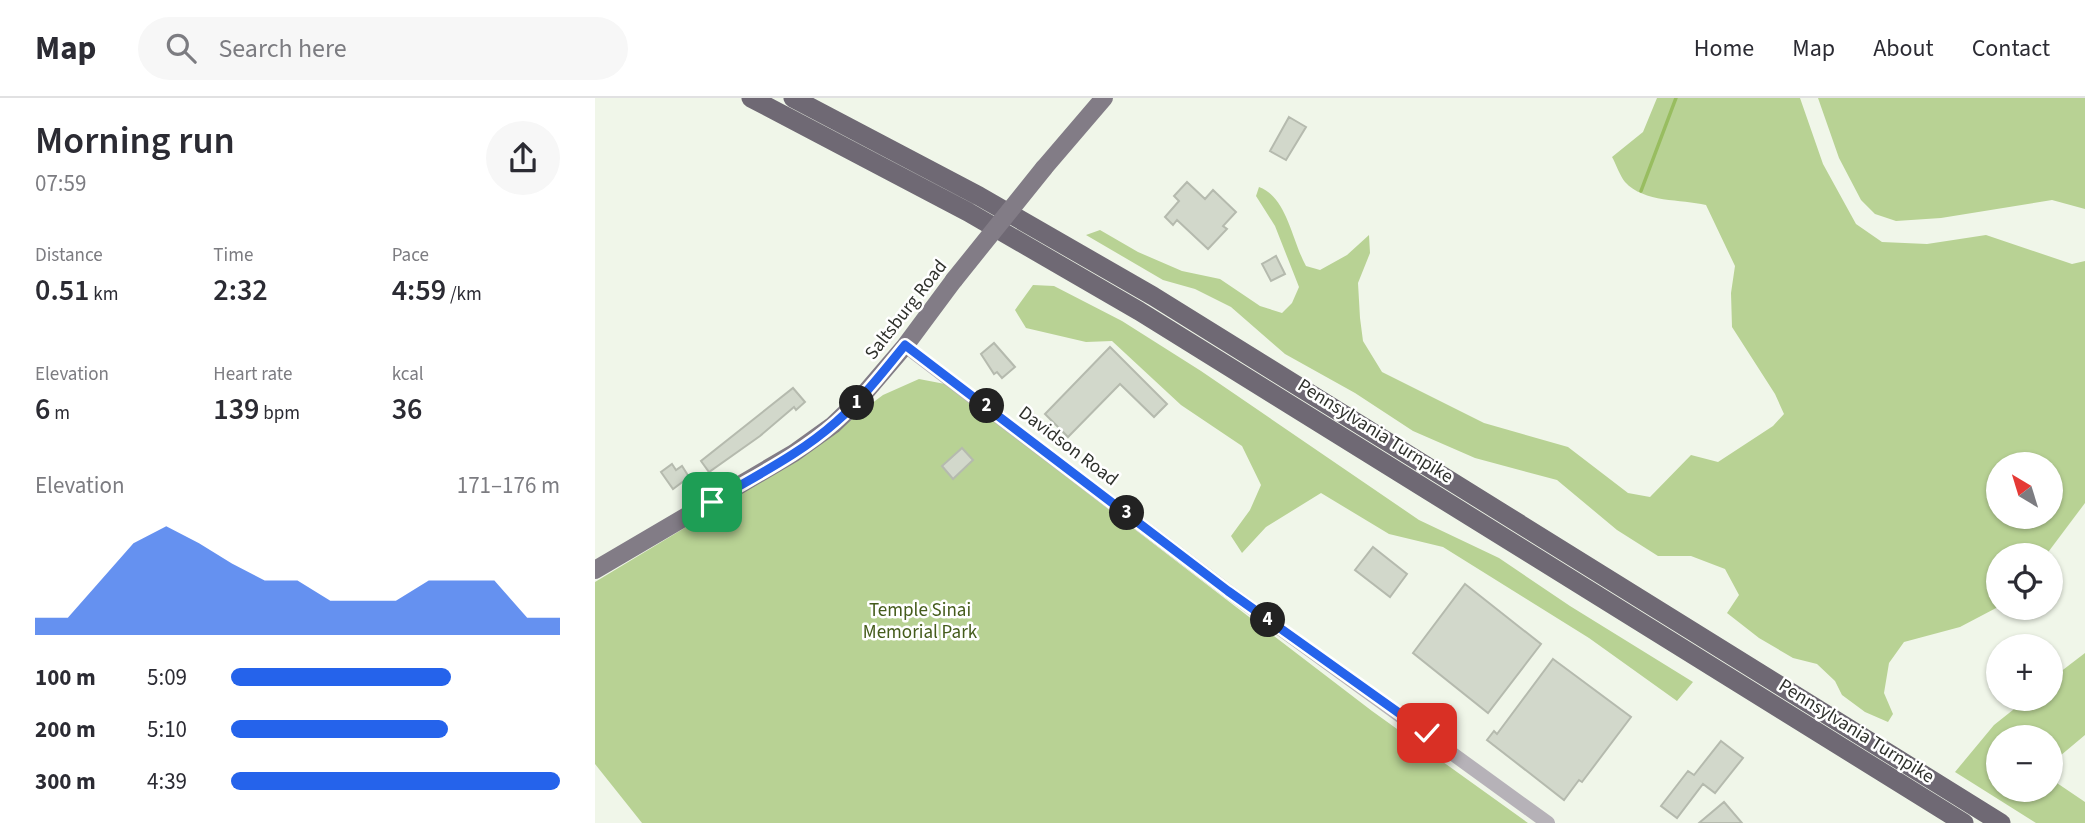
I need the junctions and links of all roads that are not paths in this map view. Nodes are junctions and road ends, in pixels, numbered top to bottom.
1 (751, 98) edge
2 (793, 98) edge
3 (1104, 98) edge
4 (905, 345) junction
5 (595, 570) edge
6 (1548, 823) edge
7 (1964, 823) edge
8 (2001, 823) edge

1 - 7 highway, Pennsylvania Turnpike
2 - 8 highway, Pennsylvania Turnpike
3 - 4 main road, Saltsburg Road, bridge
4 - 5 main road, Saltsburg Road
4 - 6 street, Davidson Road

